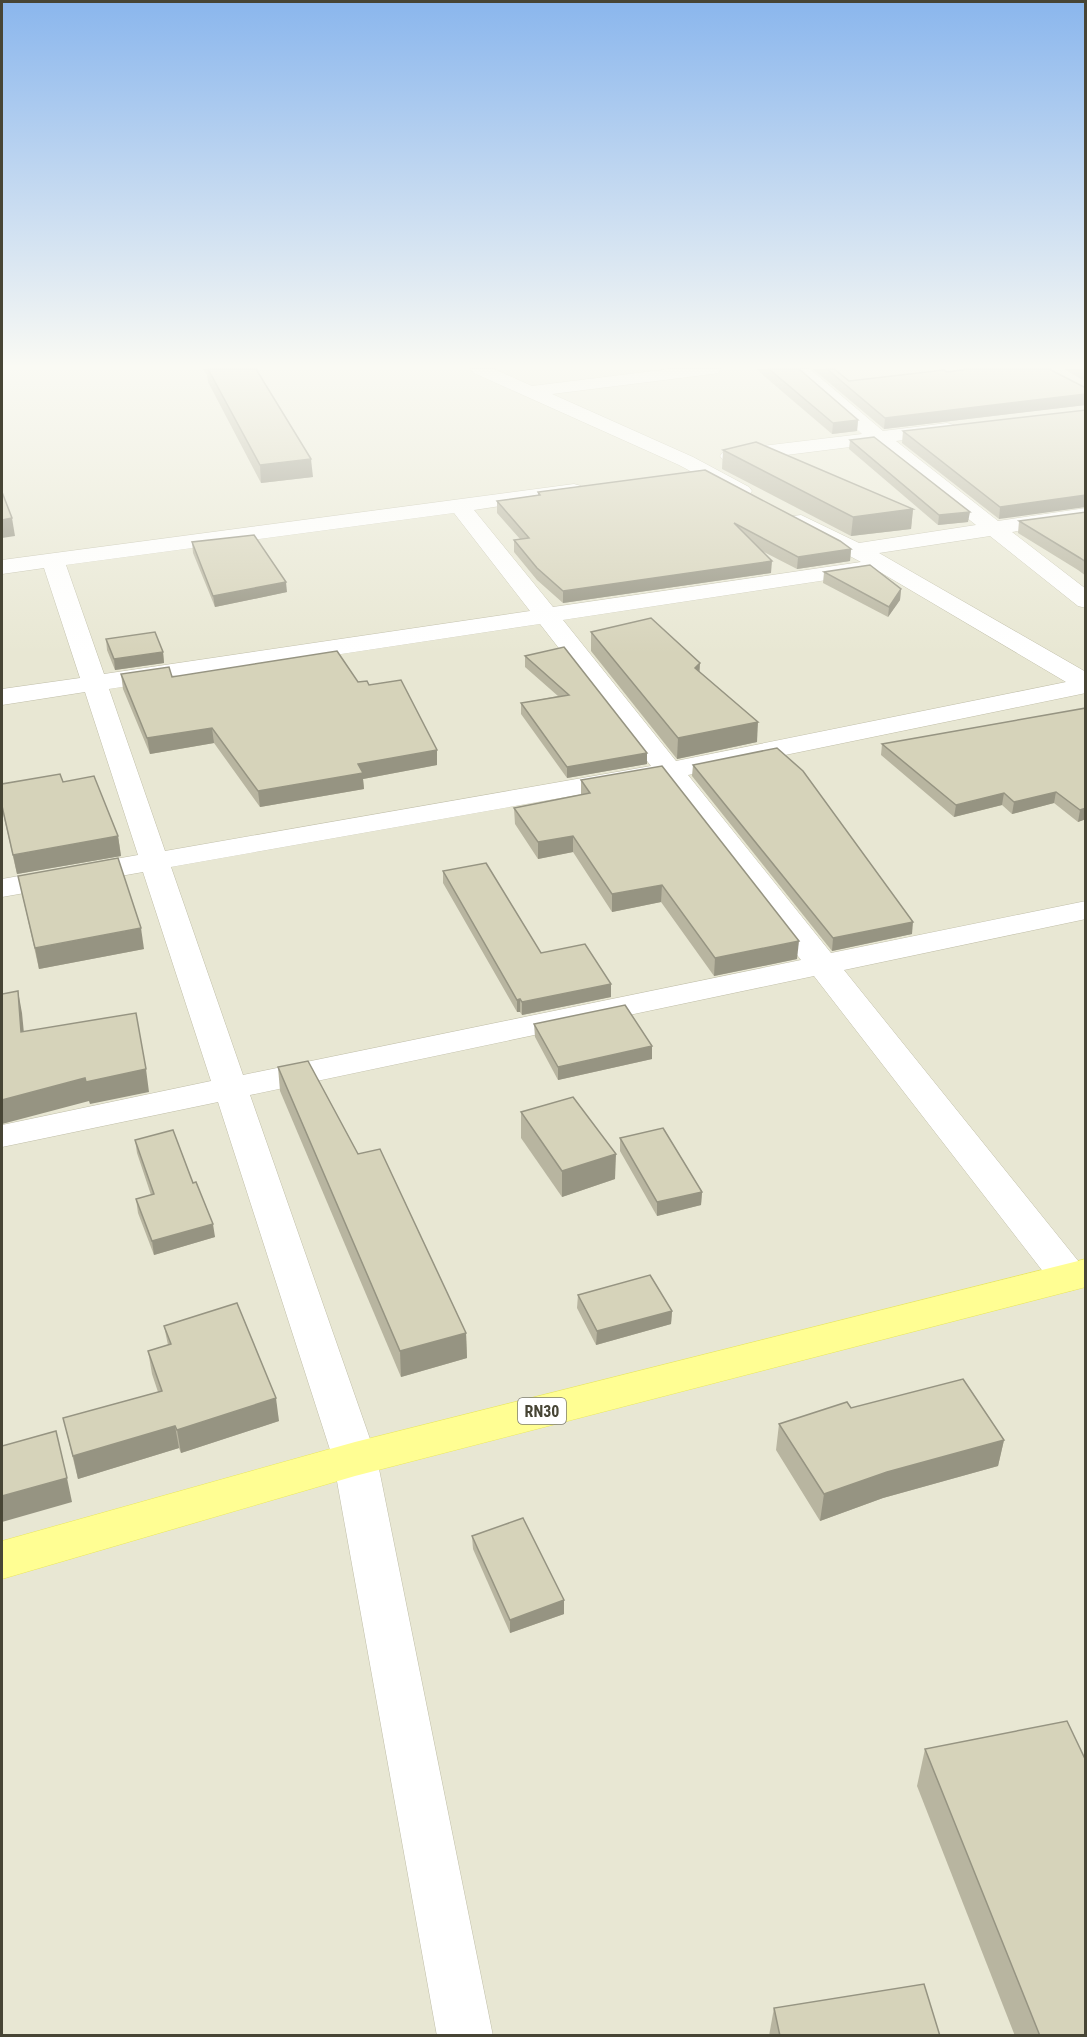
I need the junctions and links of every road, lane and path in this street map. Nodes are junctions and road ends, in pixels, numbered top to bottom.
1 (691, 464) edge
2 (912, 464) edge
3 (706, 473) junction
4 (671, 477) edge
5 (589, 488) edge
6 (756, 498) edge
7 (460, 506) junction
8 (787, 514) edge
9 (1086, 514) edge
10 (993, 528) junction
11 (857, 550) junction
12 (53, 560) junction
13 (884, 565) junction
14 (2, 567) edge
15 (1086, 601) edge
16 (547, 615) junction
17 (95, 684) junction
18 (1086, 684) edge
19 (2, 698) edge
20 (669, 771) junction
21 (154, 861) junction
22 (2, 888) edge
23 (1086, 910) edge
24 (824, 965) junction
25 (231, 1089) junction
26 (2, 1136) edge
27 (1077, 1275) edge
28 (355, 1459) junction
29 (2, 1560) edge
30 (465, 2036) edge

1 - 3 street
2 - 10 street
3 - 4 street
3 - 6 street
5 - 7 street
7 - 12 street
7 - 16 street
8 - 11 street
9 - 10 street
10 - 11 street
10 - 15 street
11 - 13 street
12 - 14 street
12 - 17 street
13 - 16 street
13 - 18 street
16 - 17 street
16 - 20 street
17 - 19 street
17 - 21 street
18 - 20 street
20 - 21 street
20 - 24 street
21 - 22 street
21 - 25 street
23 - 24 street
24 - 25 street
24 - 27 street
25 - 26 street
25 - 28 street
27 - 28 main road, RN30
28 - 29 main road, RN30
28 - 30 street

